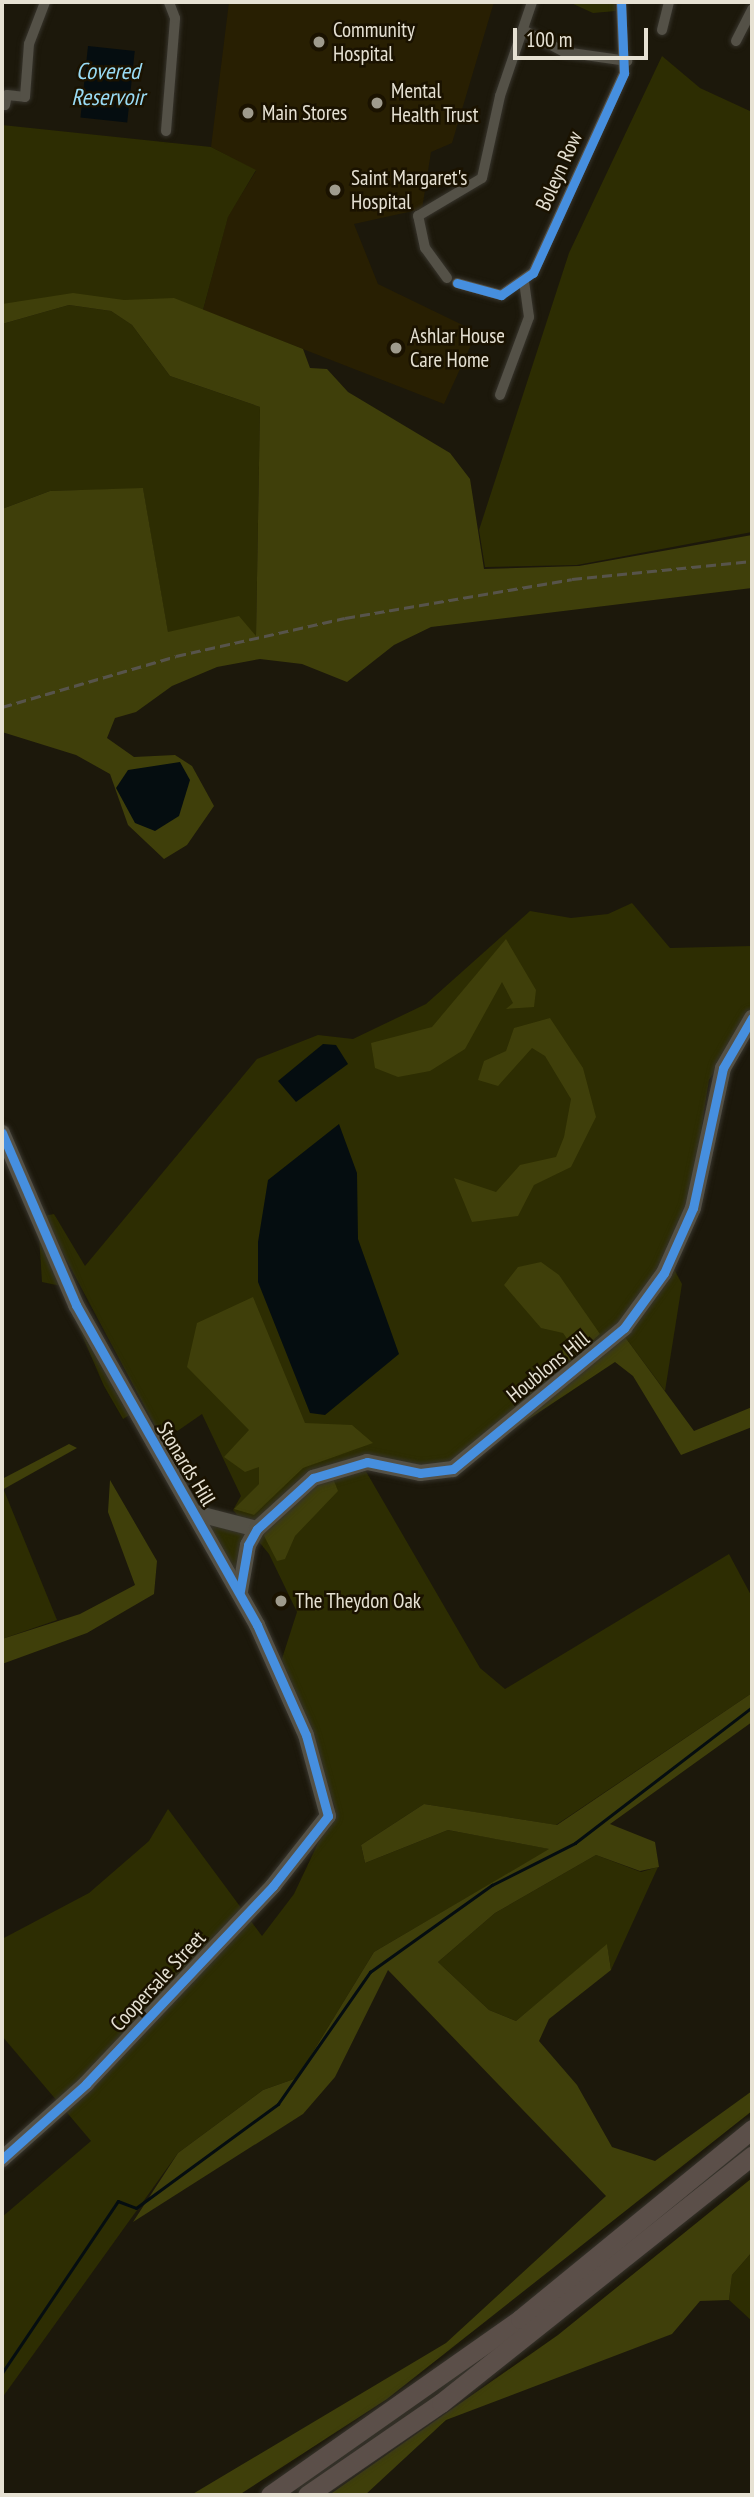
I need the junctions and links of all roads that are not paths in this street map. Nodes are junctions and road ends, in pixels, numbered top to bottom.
1 (45, 2) edge
2 (169, 2) edge
3 (532, 2) edge
4 (621, 2) edge
5 (669, 2) edge
6 (752, 9) edge
7 (523, 30) junction
8 (662, 30) dead end
9 (736, 41) dead end
10 (627, 61) junction
11 (5, 105) dead end
12 (166, 131) dead end
13 (524, 283) junction
14 (500, 395) dead end
15 (752, 1018) edge
16 (2, 1133) edge
17 (195, 1513) junction
18 (257, 1529) junction
19 (240, 1591) junction
20 (328, 1816) joint
21 (752, 2129) edge
22 (752, 2156) edge
23 (2, 2159) edge
24 (270, 2495) edge
25 (307, 2495) edge

1 - 11 street
2 - 12 street
3 - 7 street
4 - 10 street
5 - 8 street
6 - 9 street
7 - 10 street
7 - 13 street
10 - 13 street, Boleyn Row
13 - 14 street
15 - 18 street, Houblons Hill
16 - 17 street, Stonards Hill
17 - 18 street
17 - 19 street, Stonards Hill
18 - 19 street, Houblons Hill
19 - 20 street, Stonards Hill
20 - 23 street, Coopersale Street
21 - 24 highway
22 - 25 highway

